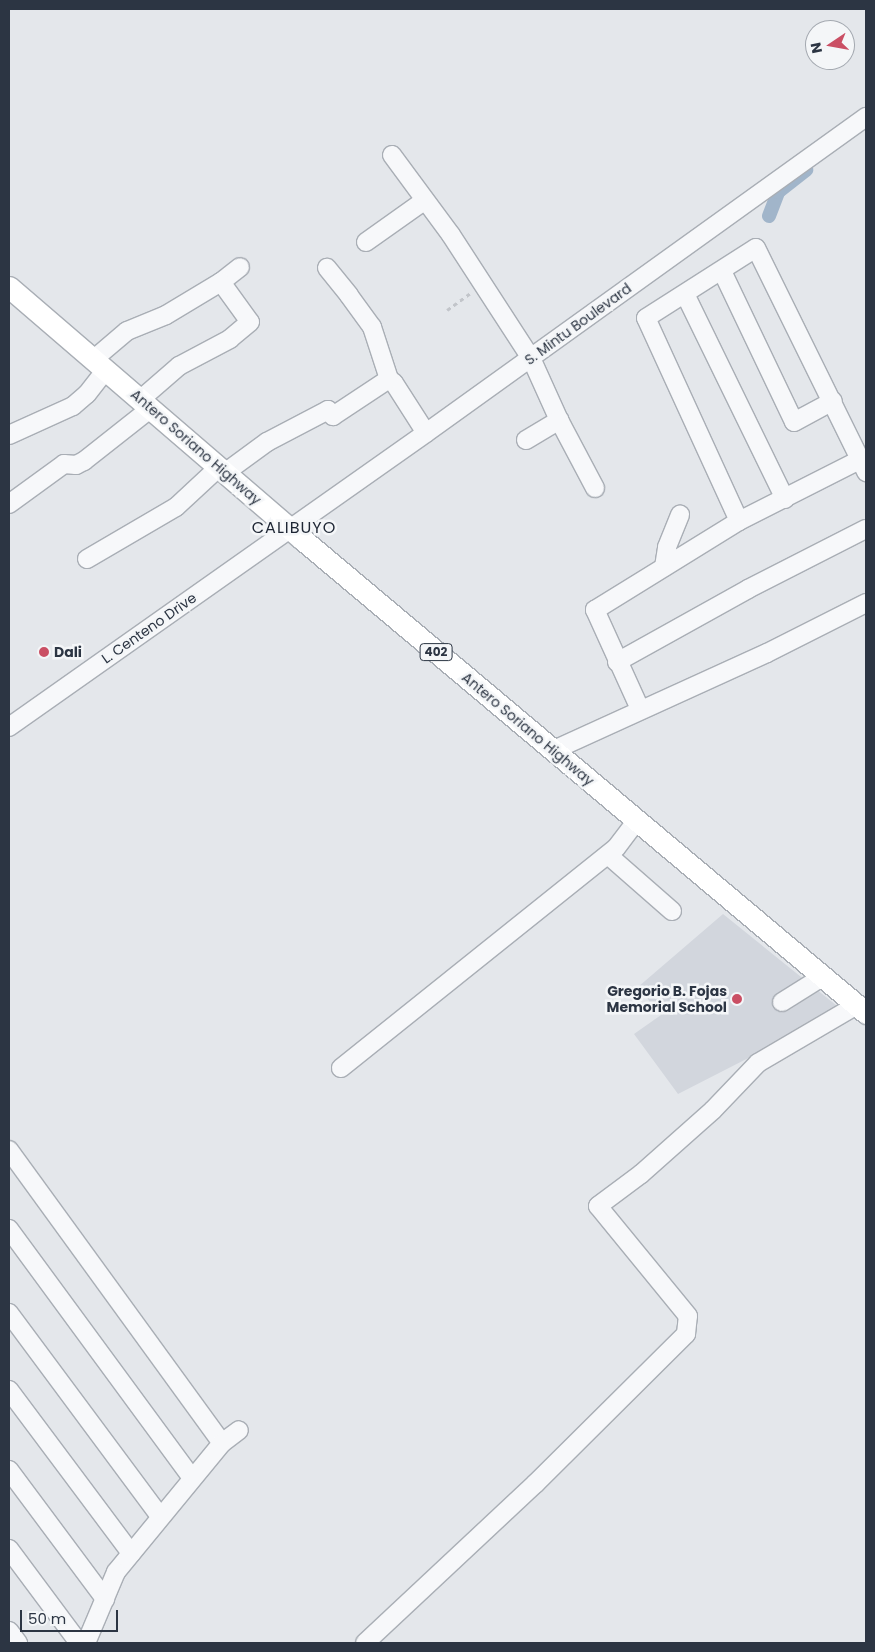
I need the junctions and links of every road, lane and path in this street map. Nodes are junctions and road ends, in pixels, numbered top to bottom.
1 (866, 117) edge
2 (392, 155) dead end
3 (425, 200) junction
4 (366, 242) dead end
5 (240, 267) dead end
6 (327, 268) dead end
7 (722, 271) junction
8 (221, 282) junction
9 (483, 284) junction
10 (9, 287) edge
11 (685, 294) junction
12 (446, 310) dead end
13 (531, 358) junction
14 (100, 364) junction
15 (389, 379) junction
16 (833, 400) junction
17 (146, 404) junction
18 (559, 420) junction
19 (426, 434) junction
20 (9, 435) edge
21 (526, 440) dead end
22 (863, 466) edge
23 (223, 470) junction
24 (595, 488) dead end
25 (785, 500) junction
26 (9, 504) edge
27 (680, 514) dead end
28 (739, 521) junction
29 (290, 529) junction
30 (866, 529) edge
31 (87, 559) dead end
32 (664, 567) junction
33 (866, 603) edge
34 (617, 662) junction
35 (640, 710) junction
36 (9, 728) edge
37 (554, 750) junction
38 (637, 820) junction
39 (608, 855) junction
40 (672, 912) dead end
41 (822, 977) junction
42 (782, 1002) dead end
43 (864, 1011) edge
44 (341, 1068) dead end
45 (9, 1150) edge
46 (9, 1229) edge
47 (9, 1312) edge
48 (9, 1390) edge
49 (239, 1430) dead end
50 (222, 1443) junction
51 (9, 1470) edge
52 (192, 1478) junction
53 (160, 1516) junction
54 (9, 1549) edge
55 (131, 1553) junction
56 (105, 1599) junction
57 (9, 1631) edge
58 (18, 1643) edge
59 (78, 1643) edge
60 (86, 1643) edge
61 (365, 1643) edge

1 - 13 street, S. Mintu Boulevard
2 - 3 street
3 - 4 street
3 - 9 street
5 - 8 street
6 - 15 street
7 - 11 street
7 - 16 street
7 - 16 street
8 - 14 street
8 - 17 street
9 - 12 path
9 - 13 street
10 - 14 main road, Antero Soriano Highway / 402
11 - 25 street
11 - 28 street
13 - 18 street
13 - 19 street, S. Mintu Boulevard
14 - 17 main road, Antero Soriano Highway / 402
14 - 20 street
15 - 19 street
15 - 23 street
16 - 22 street
17 - 23 main road, Antero Soriano Highway / 402
17 - 26 street
18 - 21 street
18 - 24 street
19 - 29 street, S. Mintu Boulevard
22 - 25 street
23 - 29 main road, Antero Soriano Highway / 402
23 - 31 street
25 - 28 street
27 - 32 street
28 - 32 street
29 - 36 street, L. Centeno Drive
29 - 37 main road, Antero Soriano Highway / 402
30 - 34 street
32 - 34 street
33 - 35 street
34 - 35 street
35 - 37 street
37 - 38 main road, Antero Soriano Highway / 402
38 - 39 street
38 - 41 main road, Antero Soriano Highway / 402
39 - 40 street
39 - 44 street
41 - 42 street
41 - 43 main road, Antero Soriano Highway / 402
43 - 61 street
45 - 50 street
46 - 52 street
47 - 53 street
48 - 55 street
49 - 50 street
50 - 52 street
51 - 56 street
52 - 53 street
53 - 55 street
54 - 59 street
55 - 56 street
56 - 60 street
57 - 58 street

